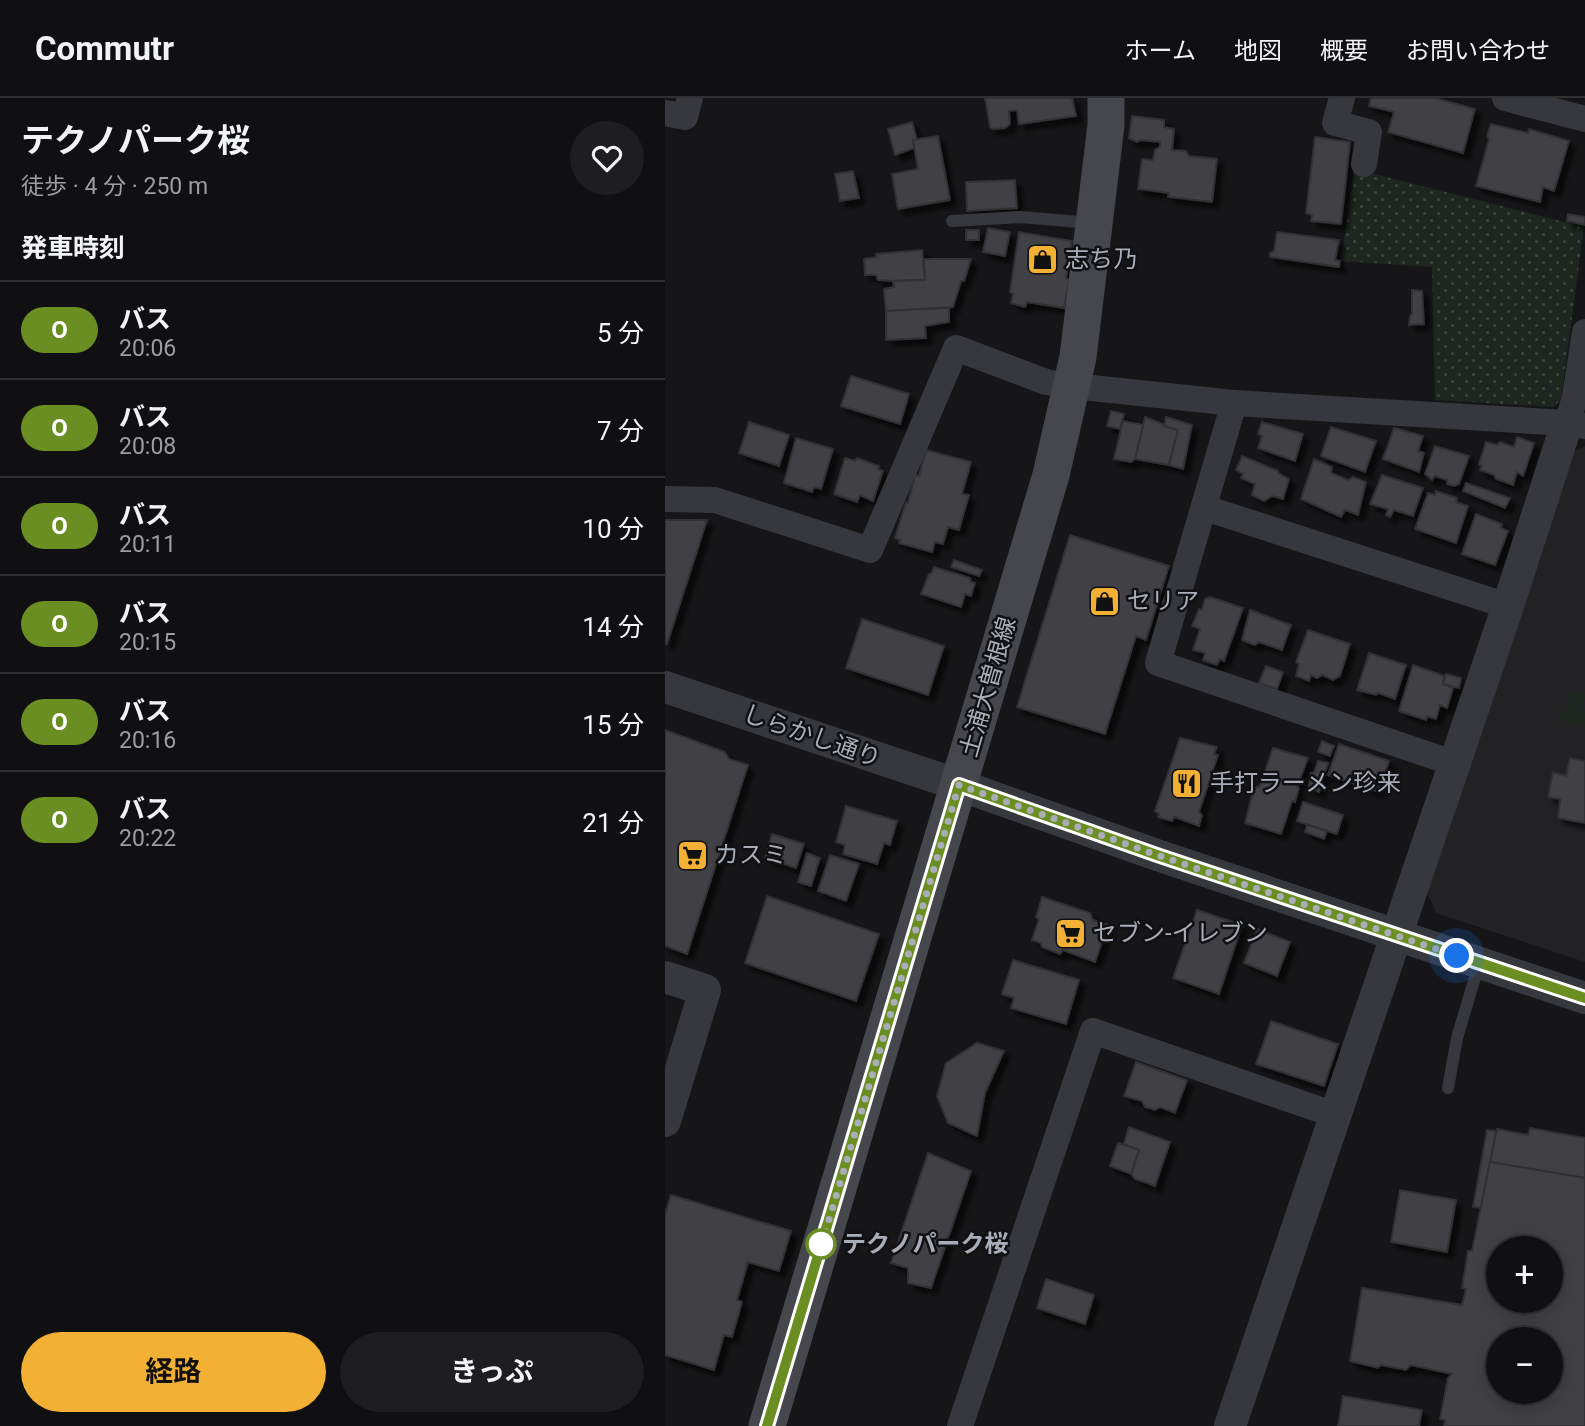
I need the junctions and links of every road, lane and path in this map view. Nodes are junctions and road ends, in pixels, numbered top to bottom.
1 (690, 98) edge
2 (1107, 98) edge
3 (1342, 98) edge
4 (1505, 98) edge
5 (665, 113) edge
6 (1585, 119) edge
7 (1364, 164) dead end
8 (953, 221) dead end
9 (1093, 223) junction
10 (1585, 332) edge
11 (1073, 386) junction
12 (1234, 403) junction
13 (1576, 424) edge
14 (665, 499) edge
15 (1205, 508) junction
16 (1508, 606) junction
17 (665, 687) edge
18 (1453, 763) junction
19 (959, 785) junction
20 (1395, 936) junction
21 (1479, 963) junction
22 (665, 977) edge
23 (1585, 998) edge
24 (1448, 1088) dead end
25 (1335, 1115) junction
26 (665, 1121) edge
27 (767, 1426) edge
28 (960, 1426) edge
29 (1230, 1426) edge

1 - 5 street
2 - 9 main road, 土浦大曽根線
3 - 7 street
4 - 6 street
8 - 9 lane
9 - 11 main road, 土浦大曽根線
10 - 13 street
11 - 12 street
11 - 14 street
11 - 19 main road, 土浦大曽根線
12 - 13 street
12 - 15 street
13 - 16 street
15 - 16 street
15 - 18 street
16 - 18 street
17 - 19 street, しらかし通り
18 - 20 street
19 - 20 street, しらかし通り
19 - 27 main road, 土浦大曽根線
20 - 21 street, しらかし通り
20 - 25 street
21 - 23 street, しらかし通り
21 - 24 lane
22 - 26 street
25 - 28 street
25 - 29 street

